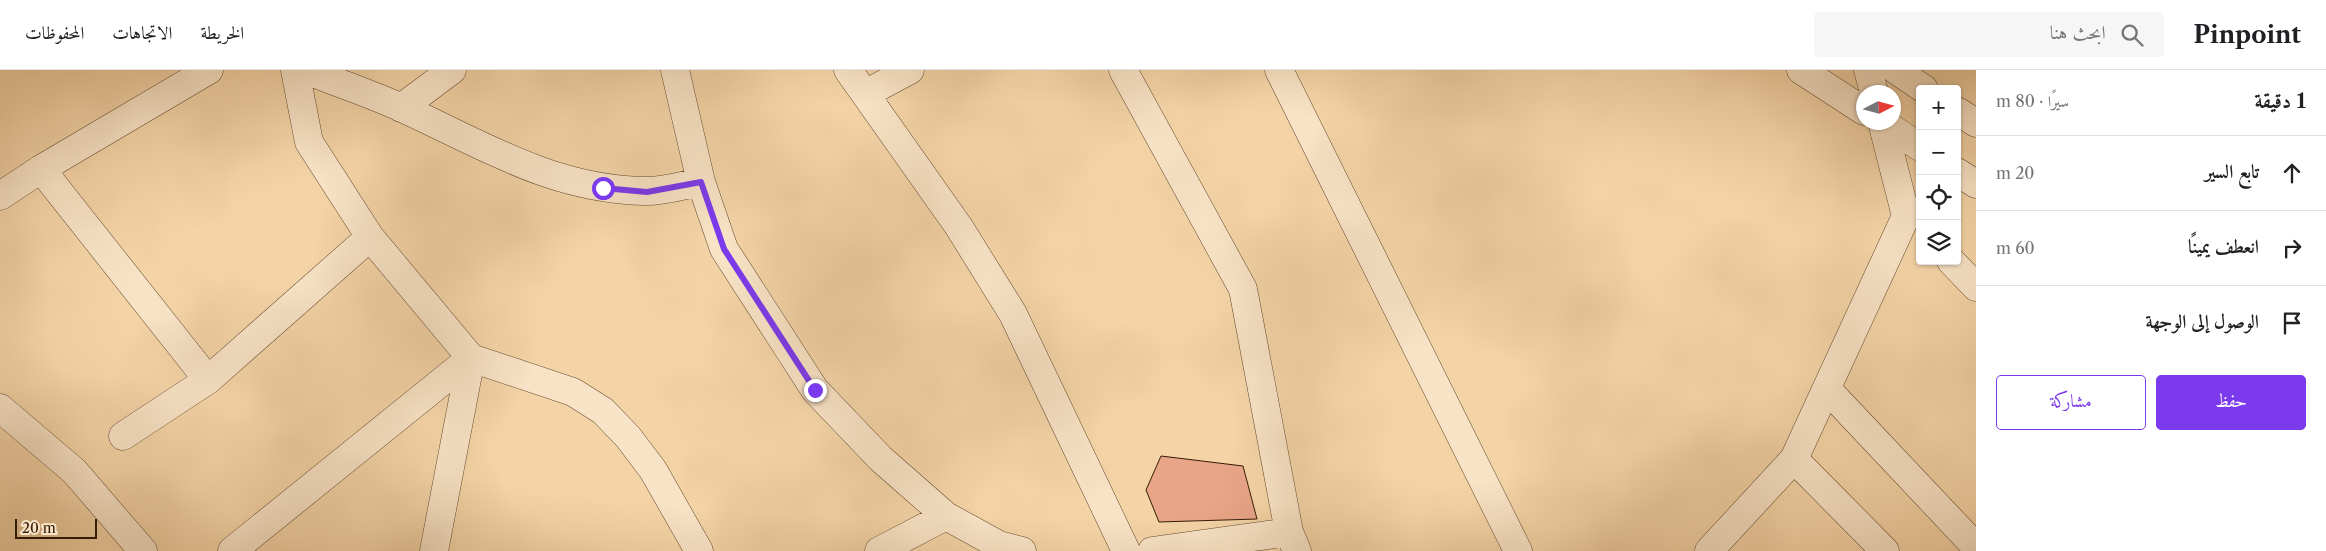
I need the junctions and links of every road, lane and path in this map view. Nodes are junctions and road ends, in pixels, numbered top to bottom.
1 (209, 70) edge
2 (295, 70) edge
3 (306, 70) edge
4 (452, 70) edge
5 (675, 70) edge
6 (848, 70) edge
7 (910, 70) edge
8 (1123, 70) edge
9 (1279, 70) edge
10 (1801, 70) edge
11 (1868, 70) edge
12 (1896, 70) edge
13 (1872, 85) edge
14 (1918, 85) edge
15 (865, 94) junction
16 (1856, 106) edge
17 (401, 108) junction
18 (1961, 114) edge
19 (1976, 123) edge
20 (1884, 130) edge
21 (1893, 130) edge
22 (1916, 144) edge
23 (41, 169) junction
24 (1961, 175) edge
25 (701, 182) junction
26 (1976, 184) edge
27 (0, 196) edge
28 (1913, 222) edge
29 (370, 237) junction
30 (1955, 265) edge
31 (1976, 287) edge
32 (472, 358) junction
33 (208, 380) junction
34 (1827, 389) junction
35 (0, 408) edge
36 (123, 436) dead end
37 (1794, 459) junction
38 (946, 516) junction
39 (1293, 542) edge
40 (1976, 547) edge
41 (1007, 549) edge
42 (143, 551) edge
43 (232, 551) edge
44 (434, 551) edge
45 (699, 551) edge
46 (879, 551) edge
47 (1126, 551) edge
48 (1152, 551) edge
49 (1518, 551) edge
50 (1709, 551) edge
51 (1885, 551) edge

1 - 23 street
2 - 29 street
3 - 17 street
4 - 17 street
5 - 25 street
6 - 15 street
7 - 15 street
8 - 39 street
9 - 49 street
10 - 16 street
11 - 13 street
12 - 14 street
15 - 47 street
17 - 25 street
18 - 19 street
20 - 28 street
21 - 22 street
23 - 27 street
23 - 33 street
24 - 26 street
25 - 38 street
28 - 34 street
29 - 32 street
29 - 33 street
30 - 31 street
32 - 43 street
32 - 44 street
32 - 45 street
33 - 36 street
34 - 37 street
34 - 40 street
35 - 42 street
37 - 50 street
37 - 51 street
38 - 41 street
38 - 46 street
39 - 48 street

